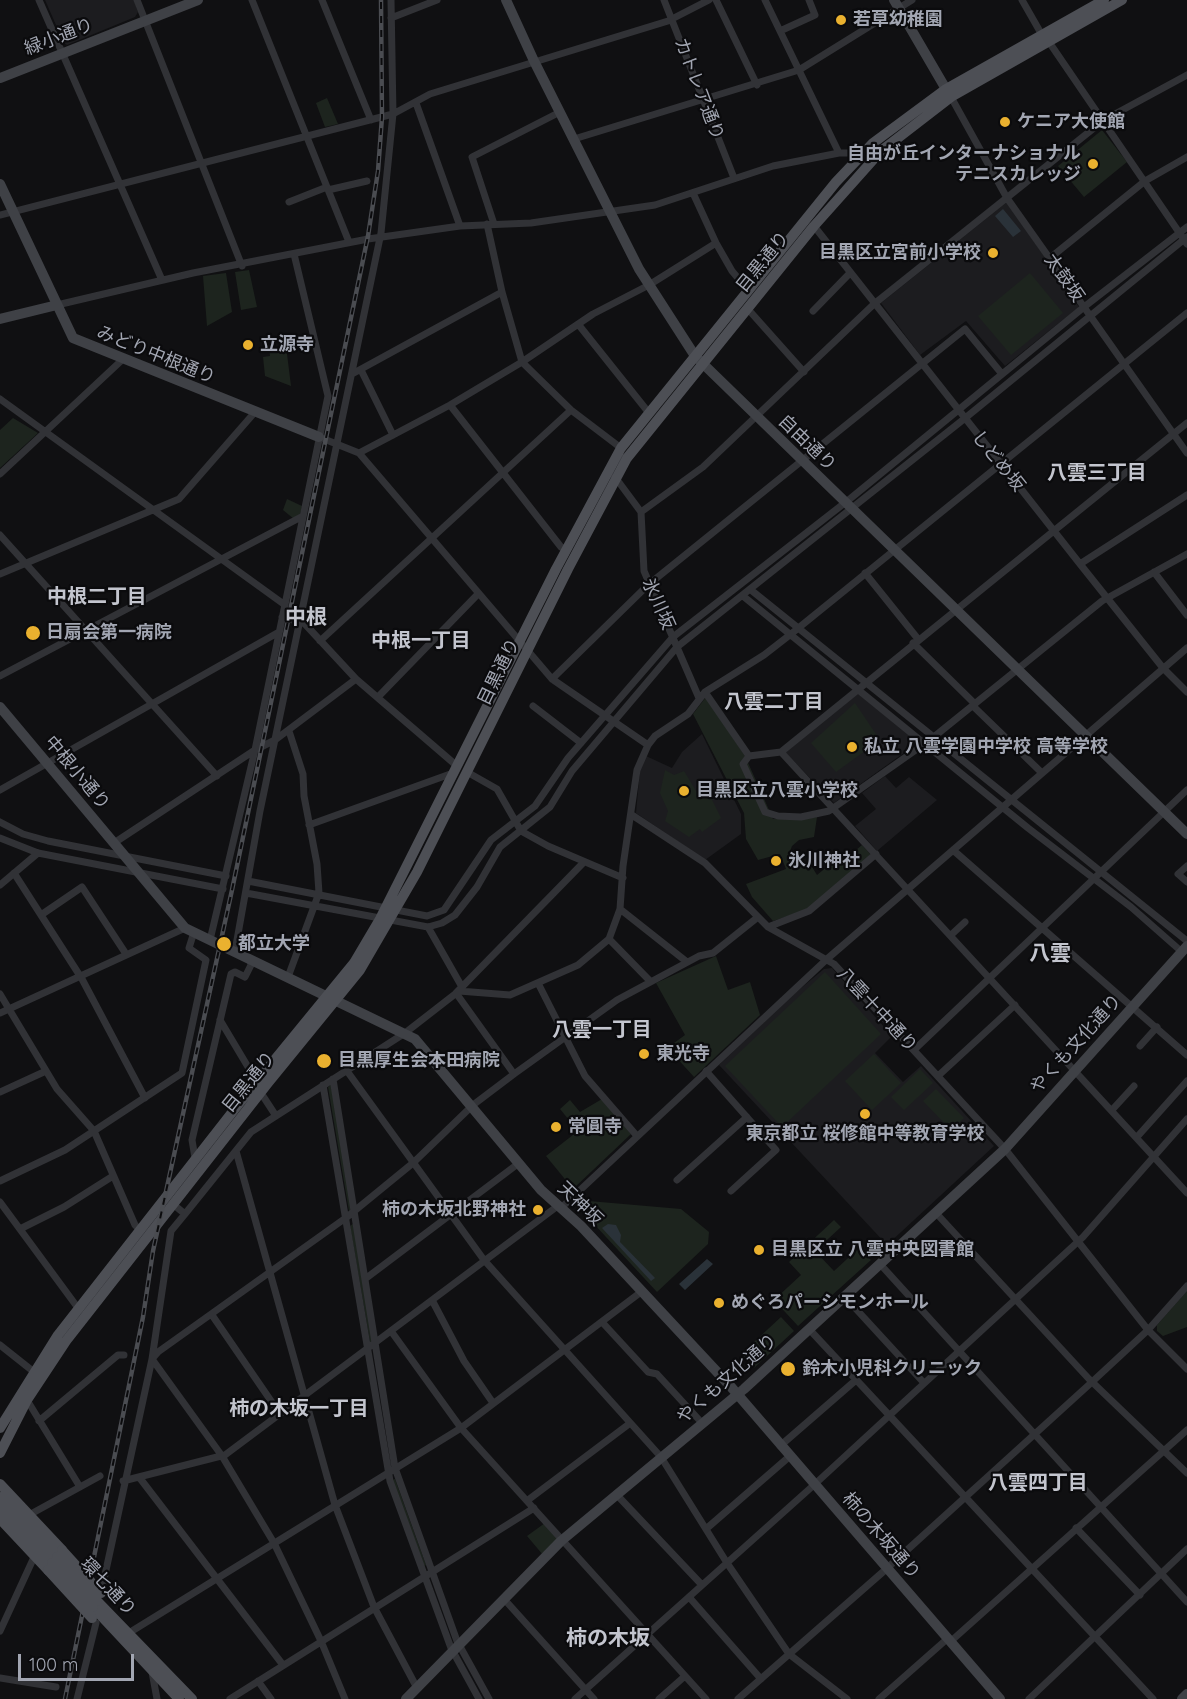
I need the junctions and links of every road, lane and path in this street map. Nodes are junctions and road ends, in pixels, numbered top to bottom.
1 (39, 0) edge
2 (137, 0) edge
3 (198, 0) edge
4 (252, 0) edge
5 (322, 0) edge
6 (392, 0) edge
7 (436, 0) edge
8 (506, 0) edge
9 (664, 0) edge
10 (709, 0) edge
11 (716, 0) edge
12 (765, 0) edge
13 (809, 0) edge
14 (912, 0) edge
15 (1022, 0) edge
16 (1104, 0) edge
17 (1122, 0) edge
18 (896, 4) edge
19 (392, 18) junction
20 (672, 19) junction
21 (145, 21) junction
22 (780, 31) junction
23 (1046, 39) junction
24 (63, 53) junction
25 (534, 61) junction
26 (799, 70) junction
27 (1187, 75) edge
28 (0, 78) edge
29 (757, 85) junction
30 (948, 93) junction
31 (704, 100) junction
32 (416, 103) junction
33 (560, 112) junction
34 (393, 114) junction
35 (371, 120) junction
36 (1104, 120) junction
37 (307, 136) junction
38 (574, 139) junction
39 (839, 153) junction
40 (1187, 158) edge
41 (858, 159) junction
42 (202, 163) junction
43 (734, 178) junction
44 (367, 181) dead end
45 (1145, 181) junction
46 (0, 184) edge
47 (121, 184) junction
48 (328, 188) junction
49 (693, 193) junction
50 (1007, 198) junction
51 (289, 202) dead end
52 (13, 211) junction
53 (611, 212) junction
54 (0, 215) edge
55 (491, 224) junction
56 (460, 226) junction
57 (814, 226) junction
58 (1187, 227) edge
59 (1179, 232) junction
60 (380, 237) junction
61 (1186, 240) edge
62 (349, 242) junction
63 (716, 243) junction
64 (294, 254) junction
65 (1050, 258) junction
66 (242, 266) junction
67 (850, 273) junction
68 (162, 280) junction
69 (648, 285) junction
70 (748, 290) junction
71 (502, 292) junction
72 (874, 304) junction
73 (57, 305) junction
74 (1084, 307) junction
75 (747, 308) junction
76 (813, 311) dead end
77 (1187, 313) edge
78 (1090, 316) junction
79 (0, 319) edge
80 (578, 324) junction
81 (699, 359) junction
82 (122, 360) junction
83 (522, 362) junction
84 (921, 364) junction
85 (1123, 364) junction
86 (361, 369) junction
87 (804, 372) junction
88 (351, 374) junction
89 (1002, 375) junction
90 (0, 399) edge
91 (450, 405) junction
92 (571, 410) junction
93 (958, 411) junction
94 (255, 412) junction
95 (649, 413) junction
96 (756, 418) junction
97 (964, 419) junction
98 (1187, 423) edge
99 (47, 432) junction
100 (1174, 434) junction
101 (393, 435) junction
102 (328, 441) junction
103 (621, 448) junction
104 (359, 453) junction
105 (1187, 453) edge
106 (801, 461) junction
107 (999, 463) junction
108 (503, 473) junction
109 (0, 474) edge
110 (615, 477) junction
111 (1187, 495) edge
112 (849, 506) junction
113 (152, 510) junction
114 (641, 512) junction
115 (303, 516) junction
116 (1054, 531) junction
117 (0, 536) edge
118 (432, 539) junction
119 (567, 550) junction
120 (894, 550) junction
121 (1187, 554) edge
122 (220, 559) junction
123 (25, 563) junction
124 (1080, 564) junction
125 (1154, 572) junction
126 (865, 573) junction
127 (0, 574) edge
128 (648, 585) junction
129 (751, 590) junction
130 (478, 594) junction
131 (744, 596) junction
132 (1107, 598) junction
133 (285, 605) junction
134 (955, 610) junction
135 (1187, 615) edge
136 (282, 617) junction
137 (299, 620) junction
138 (797, 627) junction
139 (86, 631) junction
140 (279, 632) junction
141 (790, 634) junction
142 (673, 637) junction
143 (320, 641) junction
144 (916, 641) junction
145 (524, 647) junction
146 (677, 647) junction
147 (1187, 648) edge
148 (1163, 668) junction
149 (1016, 670) junction
150 (0, 676) edge
151 (356, 679) junction
152 (552, 679) junction
153 (865, 682) junction
154 (857, 688) junction
155 (705, 692) junction
156 (1187, 692) edge
157 (378, 697) junction
158 (699, 698) junction
159 (152, 704) junction
160 (974, 705) junction
161 (533, 706) dead end
162 (0, 707) edge
163 (604, 716) junction
164 (613, 722) junction
165 (289, 731) junction
166 (1085, 735) junction
167 (934, 737) junction
168 (275, 740) junction
169 (581, 743) junction
170 (925, 744) junction
171 (648, 745) junction
172 (255, 750) junction
173 (781, 752) junction
174 (748, 756) junction
175 (47, 763) junction
176 (455, 770) junction
177 (467, 772) junction
178 (1042, 773) junction
179 (217, 776) junction
180 (0, 790) edge
181 (1187, 790) edge
182 (1012, 799) junction
183 (1003, 807) junction
184 (834, 808) junction
185 (1164, 811) junction
186 (632, 814) junction
187 (0, 822) edge
188 (515, 822) junction
189 (309, 825) junction
190 (521, 831) junction
191 (1187, 834) edge
192 (0, 838) edge
193 (114, 843) junction
194 (953, 850) junction
195 (38, 853) junction
196 (876, 854) junction
197 (584, 862) junction
198 (132, 864) junction
199 (1187, 866) edge
200 (1101, 871) junction
201 (14, 873) junction
202 (1094, 878) junction
203 (623, 879) junction
204 (225, 882) junction
205 (1187, 882) edge
206 (0, 885) edge
207 (247, 887) junction
208 (909, 889) junction
209 (319, 893) junction
210 (317, 905) junction
211 (391, 909) junction
212 (621, 909) junction
213 (41, 915) junction
214 (758, 917) junction
215 (385, 920) junction
216 (965, 922) dead end
217 (428, 927) junction
218 (768, 927) junction
219 (1043, 927) junction
220 (189, 930) junction
221 (951, 935) junction
222 (609, 939) junction
223 (210, 940) junction
224 (1185, 946) edge
225 (235, 951) junction
226 (126, 954) junction
227 (250, 959) junction
228 (826, 959) junction
229 (687, 962) junction
230 (80, 976) junction
231 (288, 977) junction
232 (990, 978) junction
233 (650, 981) junction
234 (538, 983) junction
235 (459, 990) junction
236 (0, 994) edge
237 (333, 998) junction
238 (1015, 1005) junction
239 (1134, 1006) junction
240 (9, 1008) junction
241 (0, 1012) edge
242 (220, 1020) junction
243 (1157, 1027) junction
244 (405, 1033) junction
245 (566, 1037) junction
246 (1140, 1046) dead end
247 (914, 1050) junction
248 (1187, 1055) edge
249 (1076, 1070) junction
250 (46, 1071) junction
251 (346, 1071) junction
252 (706, 1071) junction
253 (514, 1074) junction
254 (938, 1076) junction
255 (333, 1079) junction
256 (1187, 1081) edge
257 (323, 1085) junction
258 (1134, 1086) dead end
259 (259, 1087) junction
260 (0, 1092) edge
261 (145, 1098) junction
262 (473, 1105) junction
263 (1112, 1110) junction
264 (276, 1116) junction
265 (747, 1117) junction
266 (1187, 1119) edge
267 (94, 1131) junction
268 (229, 1133) junction
269 (637, 1137) junction
270 (1137, 1137) junction
271 (241, 1144) junction
272 (1005, 1149) junction
273 (236, 1151) junction
274 (1154, 1157) junction
275 (195, 1158) junction
276 (413, 1163) junction
277 (519, 1163) junction
278 (113, 1176) junction
279 (0, 1180) edge
280 (677, 1180) dead end
281 (731, 1191) dead end
282 (1187, 1193) edge
283 (0, 1202) edge
284 (174, 1204) junction
285 (561, 1206) junction
286 (354, 1211) junction
287 (936, 1213) junction
288 (185, 1214) junction
289 (450, 1216) junction
290 (347, 1217) junction
291 (20, 1229) junction
292 (140, 1230) junction
293 (1078, 1241) junction
294 (484, 1260) junction
295 (880, 1264) junction
296 (269, 1272) junction
297 (365, 1279) junction
298 (1187, 1286) edge
299 (641, 1292) junction
300 (844, 1297) junction
301 (1014, 1299) junction
302 (432, 1300) junction
303 (78, 1308) junction
304 (212, 1315) junction
305 (602, 1322) junction
306 (809, 1329) junction
307 (1148, 1330) junction
308 (392, 1331) junction
309 (376, 1343) junction
310 (0, 1345) edge
311 (368, 1349) junction
312 (562, 1351) junction
313 (959, 1351) junction
314 (124, 1355) dead end
315 (152, 1359) junction
316 (1187, 1369) edge
317 (34, 1372) junction
318 (856, 1380) junction
319 (1092, 1382) junction
320 (924, 1383) junction
321 (738, 1394) junction
322 (304, 1396) junction
323 (27, 1400) junction
324 (493, 1403) junction
325 (280, 1414) junction
326 (889, 1415) junction
327 (4, 1416) edge
328 (39, 1421) junction
329 (629, 1424) junction
330 (702, 1424) junction
331 (0, 1428) edge
332 (461, 1428) junction
333 (1187, 1430) edge
334 (1034, 1434) junction
335 (780, 1446) junction
336 (1164, 1451) junction
337 (0, 1453) edge
338 (222, 1456) junction
339 (790, 1456) junction
340 (661, 1457) junction
341 (395, 1468) junction
342 (388, 1473) junction
343 (1187, 1473) edge
344 (100, 1476) dead end
345 (139, 1477) junction
346 (124, 1481) junction
347 (0, 1484) edge
348 (815, 1484) junction
349 (80, 1486) junction
350 (616, 1494) junction
351 (0, 1497) edge
352 (964, 1498) junction
353 (528, 1500) junction
354 (335, 1505) junction
355 (0, 1507) edge
356 (1100, 1507) junction
357 (534, 1508) junction
358 (30, 1515) junction
359 (8, 1517) edge
360 (1076, 1528) junction
361 (706, 1529) junction
362 (561, 1541) junction
363 (274, 1543) junction
364 (1187, 1549) edge
365 (34, 1555) junction
366 (55, 1560) junction
367 (727, 1563) junction
368 (887, 1568) junction
369 (1032, 1569) junction
370 (431, 1571) junction
371 (1161, 1575) junction
372 (424, 1576) junction
373 (216, 1579) junction
374 (702, 1586) junction
375 (1140, 1595) junction
376 (689, 1597) junction
377 (504, 1599) junction
378 (1187, 1602) edge
379 (374, 1607) junction
380 (96, 1608) junction
381 (0, 1631) edge
382 (132, 1632) junction
383 (648, 1634) junction
384 (1096, 1638) junction
385 (949, 1640) junction
386 (321, 1641) junction
387 (456, 1648) junction
388 (138, 1649) junction
389 (789, 1654) junction
390 (283, 1665) junction
391 (152, 1670) junction
392 (685, 1676) junction
393 (0, 1678) edge
394 (761, 1679) junction
395 (258, 1681) junction
396 (56, 1687) dead end
397 (417, 1688) junction
398 (586, 1690) junction
399 (1187, 1694) edge
400 (593, 1698) edge
401 (77, 1699) edge
402 (157, 1699) edge
403 (179, 1699) edge
404 (192, 1699) edge
405 (230, 1699) edge
406 (271, 1699) edge
407 (345, 1699) edge
408 (406, 1699) edge
409 (479, 1699) edge
410 (489, 1699) edge
411 (575, 1699) edge
412 (659, 1699) edge
413 (706, 1699) edge
414 (738, 1699) edge
415 (847, 1699) edge
416 (879, 1699) edge
417 (1000, 1699) edge
418 (1029, 1699) edge
419 (1153, 1699) edge
420 (1182, 1699) edge

1 - 24 street
2 - 21 street
3 - 21 street, 緑小通り
4 - 37 street
5 - 35 street
6 - 19 street
7 - 19 street
8 - 25 street, 自由通り
9 - 20 street, カトレア通り
10 - 20 street
11 - 29 street
12 - 22 street
13 - 22 street
14 - 18 street
15 - 23 street
16 - 23 main road, 目黒通り
17 - 23 main road, 目黒通り
18 - 26 street
18 - 30 street
19 - 34 street
20 - 25 street
20 - 31 street, カトレア通り
21 - 24 street, 緑小通り
21 - 42 street
22 - 26 street
23 - 30 main road, 目黒通り
23 - 36 street
24 - 28 street, 緑小通り
24 - 47 street
25 - 32 street
25 - 33 street, 自由通り
26 - 29 street
26 - 39 street
27 - 36 street
29 - 31 street
30 - 41 main road, 目黒通り
30 - 50 street, 太鼓坂
30 - 57 main road, 目黒通り
31 - 38 street
31 - 43 street, カトレア通り
32 - 34 street
32 - 56 street
33 - 38 street, 自由通り
33 - 55 street
34 - 35 street
34 - 60 street
35 - 37 street
36 - 45 street
36 - 50 street
37 - 42 street
37 - 48 street
38 - 53 street, 自由通り
39 - 41 street
39 - 43 street
40 - 45 street
41 - 70 main road, 目黒通り
42 - 47 street
42 - 66 street
43 - 49 street
44 - 48 street
45 - 59 street
45 - 65 street
46 - 52 street, みどり中根通り
47 - 52 street
47 - 68 street
48 - 51 street
48 - 62 street
49 - 53 street
49 - 63 street
50 - 65 street, 太鼓坂
50 - 72 street
52 - 54 street
52 - 73 street, みどり中根通り
53 - 55 street
53 - 69 street, 自由通り
55 - 56 street
55 - 71 street
56 - 60 street
57 - 67 street, しどめ坂
57 - 75 main road, 目黒通り
58 - 59 street
59 - 61 street
59 - 74 street
60 - 62 street
60 - 88 street
61 - 78 street
62 - 64 street
63 - 69 street
63 - 70 street
64 - 66 street
64 - 102 street
65 - 74 street, 太鼓坂
66 - 68 street
67 - 72 street, しどめ坂
67 - 76 street
68 - 73 street
69 - 80 street
69 - 81 street, 自由通り
70 - 81 main road, 目黒通り
71 - 83 street
71 - 86 street
72 - 84 street, しどめ坂
72 - 87 street
73 - 79 street
73 - 82 street, みどり中根通り
74 - 78 street, 太鼓坂
74 - 89 street
75 - 81 main road, 目黒通り
75 - 87 street
77 - 85 street
78 - 85 street, 太鼓坂
78 - 97 street
80 - 83 street
80 - 95 street
81 - 95 main road, 目黒通り
81 - 96 street, 自由通り
81 - 110 main road, 目黒通り
82 - 94 street, みどり中根通り
82 - 99 street
83 - 91 street
83 - 92 street
84 - 89 street
84 - 93 street, しどめ坂
84 - 106 street
85 - 100 street, 太鼓坂
85 - 107 street
86 - 88 street
86 - 101 street
87 - 96 street
88 - 102 street
89 - 93 street
90 - 99 street
91 - 101 street
91 - 108 street
92 - 103 street
92 - 108 street
93 - 97 street, しどめ坂
93 - 112 street
94 - 102 street, みどり中根通り
94 - 113 street
95 - 103 main road, 目黒通り
96 - 106 street, 自由通り
96 - 114 street
97 - 107 street, しどめ坂
97 - 112 street
98 - 100 street
99 - 109 street
99 - 113 street
100 - 105 street, 太鼓坂
100 - 116 street
101 - 104 street
102 - 104 street, みどり中根通り
102 - 115 street
102 - 137 street
103 - 119 main road, 目黒通り
104 - 118 street, みどり中根通り
106 - 112 street, 自由通り
106 - 128 street
107 - 116 street, しどめ坂
107 - 120 street
108 - 118 street
108 - 119 street
110 - 114 street
110 - 145 main road, 目黒通り
111 - 124 street
112 - 120 street, 自由通り
112 - 129 street
112 - 142 street
113 - 122 street
113 - 123 street
114 - 128 street, 氷川坂
115 - 122 street
115 - 133 street
116 - 124 street, しどめ坂
116 - 134 street
117 - 123 street
118 - 130 street, みどり中根通り
118 - 143 street
119 - 145 main road, 目黒通り
120 - 126 street
120 - 134 street, 自由通り
121 - 125 street
122 - 133 street
122 - 139 street
123 - 127 street
123 - 139 street
124 - 132 street, しどめ坂
125 - 132 street
125 - 135 street
126 - 138 street
126 - 144 street
128 - 142 street, 氷川坂
128 - 152 street
129 - 131 street
129 - 138 street
130 - 145 street, みどり中根通り
130 - 157 street
131 - 141 street
131 - 146 street
132 - 148 street, しどめ坂
132 - 149 street
133 - 136 street
134 - 144 street
134 - 149 street, 自由通り
136 - 137 street
136 - 140 street
137 - 143 street
137 - 168 street
138 - 141 street
138 - 153 street
139 - 150 street
139 - 159 street
140 - 159 street
140 - 172 street
141 - 154 street
141 - 155 street
142 - 146 street, 氷川坂
142 - 163 street
143 - 151 street
144 - 153 street
144 - 160 street
145 - 152 street
145 - 176 main road, 目黒通り
145 - 177 main road, 目黒通り
146 - 158 street, 氷川坂
146 - 164 street
147 - 148 street
148 - 156 street, しどめ坂
148 - 166 street
149 - 160 street
149 - 166 street, 自由通り
151 - 157 street
151 - 165 street
152 - 163 street
153 - 154 street
153 - 167 street
154 - 170 street
154 - 173 street
155 - 158 street
155 - 174 street
157 - 176 street
158 - 171 street
159 - 175 street
159 - 179 street
160 - 167 street
160 - 178 street
161 - 169 street
162 - 175 street, 中根小通り
163 - 164 street
163 - 169 street
164 - 171 street
164 - 190 street
165 - 168 street
165 - 189 street
166 - 178 street
166 - 185 street, 自由通り
167 - 170 street
167 - 182 street
168 - 172 street
168 - 207 street
169 - 188 street
170 - 183 street
170 - 184 street
171 - 186 street
172 - 179 street
172 - 204 street
173 - 174 street
173 - 184 street
174 - 184 street
175 - 180 street
175 - 193 street, 中根小通り
176 - 189 street
176 - 211 main road, 目黒通り
177 - 188 street
177 - 211 main road, 目黒通り
178 - 182 street
179 - 193 street
181 - 185 street
182 - 183 street
182 - 200 street
183 - 194 street
183 - 202 street
184 - 196 street
185 - 191 street, 自由通り
185 - 200 street
186 - 203 street
186 - 214 street, 八雲十中通り
187 - 198 street
188 - 190 street
188 - 211 street
189 - 209 street
190 - 197 street
190 - 217 street
192 - 195 street
193 - 198 street, 中根小通り
194 - 208 street
194 - 219 street
195 - 198 street
195 - 201 street
196 - 208 street
196 - 218 street
197 - 203 street
197 - 235 street
198 - 204 street
198 - 204 street
198 - 220 street, 中根小通り
199 - 205 street
200 - 202 street
200 - 224 street
201 - 206 street
201 - 213 street
202 - 219 street
202 - 224 street
203 - 212 street
204 - 223 street
207 - 209 street
207 - 210 street
207 - 225 street
208 - 221 street
208 - 228 street
209 - 210 street
209 - 211 street
210 - 215 street
210 - 231 street
211 - 215 main road, 目黒通り
212 - 222 street
212 - 229 street
213 - 226 street
213 - 230 street
214 - 218 street, 八雲十中通り
214 - 229 street
215 - 217 street
215 - 237 main road, 目黒通り
216 - 221 street
217 - 235 street
218 - 228 street, 八雲十中通り
219 - 232 street
219 - 239 street
220 - 223 street, 中根小通り
220 - 226 street
220 - 261 street
221 - 232 street
222 - 233 street
222 - 234 street
223 - 225 street, 中根小通り
224 - 239 street, やくも文化通り
225 - 227 street, 中根小通り
226 - 230 street
227 - 231 street, 中根小通り
227 - 242 street
228 - 247 street, 八雲十中通り
228 - 252 street
229 - 233 street
230 - 240 street
230 - 261 street
231 - 237 street, 中根小通り
232 - 238 street
232 - 247 street
233 - 245 street
234 - 235 street
234 - 245 street
235 - 244 street
235 - 253 street
236 - 240 street
237 - 244 street
237 - 259 main road, 目黒通り
238 - 249 street
238 - 254 street
239 - 243 street
239 - 249 street, やくも文化通り
240 - 241 street
240 - 250 street
242 - 259 street
242 - 275 street
243 - 246 street
243 - 248 street
244 - 251 street
244 - 262 street, 天神坂
245 - 253 street
245 - 269 street
247 - 254 street, 八雲十中通り
249 - 263 street
249 - 272 street, やくも文化通り
250 - 260 street
250 - 267 street
251 - 255 street
251 - 276 street
252 - 265 street
252 - 269 street
253 - 262 street
254 - 272 street, 八雲十中通り
255 - 257 street
255 - 286 street
256 - 270 street
257 - 264 street
257 - 290 street
258 - 263 street
259 - 264 street
259 - 268 main road, 目黒通り
259 - 275 main road, 目黒通り
261 - 267 street
262 - 276 street
262 - 277 street, 天神坂
263 - 270 street
264 - 271 street
265 - 280 street
265 - 281 street
266 - 274 street
267 - 278 street
267 - 279 street
268 - 271 street
268 - 284 main road, 目黒通り
269 - 285 street
270 - 274 street
271 - 273 street
272 - 287 street, やくも文化通り
272 - 293 street, 八雲十中通り
273 - 288 street
273 - 296 street
274 - 282 street
274 - 293 street
275 - 292 main road, 目黒通り
276 - 286 street
276 - 289 street
277 - 285 street, 天神坂
277 - 289 street
278 - 291 street
278 - 292 street
283 - 291 street
284 - 288 street
284 - 323 main road, 目黒通り
285 - 294 street
285 - 299 street, 天神坂
286 - 290 street
286 - 297 street
287 - 295 street, やくも文化通り
287 - 301 street
288 - 315 street
289 - 294 street
289 - 297 street
290 - 296 street
290 - 311 street
291 - 303 street
292 - 303 main road, 目黒通り
293 - 301 street
293 - 307 street, 八雲十中通り
294 - 302 street
294 - 312 street
295 - 300 street, やくも文化通り
295 - 313 street
296 - 304 street
296 - 322 street
297 - 309 street
298 - 307 street
299 - 305 street
299 - 321 street, 天神坂
300 - 306 street, やくも文化通り
300 - 320 street
301 - 313 street
301 - 319 street
302 - 308 street
302 - 324 street
303 - 317 main road, 目黒通り
304 - 315 street
304 - 325 street
305 - 312 street
305 - 330 street
306 - 318 street
306 - 321 street, やくも文化通り
307 - 316 street, 八雲十中通り
307 - 319 street
308 - 309 street
308 - 332 street
309 - 311 street
309 - 341 street
310 - 317 street
311 - 322 street
311 - 342 street
312 - 324 street
312 - 329 street
313 - 320 street
313 - 334 street
314 - 328 street
315 - 338 street
315 - 346 street
317 - 327 main road, 目黒通り
318 - 326 street
318 - 335 street
319 - 334 street
319 - 336 street
320 - 326 street
321 - 330 street, やくも文化通り
321 - 335 street, 柿の木坂通り
322 - 325 street
322 - 354 street
323 - 328 street
323 - 337 main road, 目黒通り
324 - 332 street
325 - 338 street
326 - 348 street
326 - 352 street
327 - 331 main road, 目黒通り
328 - 349 street
329 - 340 street
329 - 353 street
330 - 340 street, やくも文化通り
332 - 341 street
332 - 353 street
333 - 336 street
334 - 352 street
334 - 356 street
335 - 339 street, 柿の木坂通り
336 - 343 street
336 - 356 street
338 - 345 street
338 - 363 street
339 - 348 street, 柿の木坂通り
339 - 361 street
340 - 350 street, やくも文化通り
340 - 361 street
341 - 342 street
341 - 370 street
342 - 354 street
342 - 372 street
344 - 349 street
345 - 346 street
345 - 373 street
346 - 380 street
347 - 358 main road
348 - 367 street
348 - 368 street, 柿の木坂通り
349 - 358 street
350 - 362 street, やくも文化通り
350 - 374 street
351 - 359 main road, 環七通り
352 - 368 street
352 - 369 street
353 - 357 street
354 - 363 street
354 - 379 street
355 - 359 main road, 環七通り
356 - 360 street
356 - 371 street
357 - 362 street
357 - 370 street
358 - 366 main road
359 - 365 main road
359 - 366 main road, 環七通り
360 - 369 street
360 - 375 street
361 - 367 street
362 - 377 street, やくも文化通り
362 - 383 street
363 - 373 street
363 - 386 street
364 - 371 street
365 - 366 main road
365 - 381 street
366 - 380 main road, 環七通り, bridge
366 - 380 main road, bridge
367 - 374 street
367 - 389 street
368 - 385 street, 柿の木坂通り
368 - 389 street
369 - 384 street
369 - 385 street
370 - 372 street
370 - 387 street
371 - 375 street
371 - 378 street
372 - 379 street
372 - 387 street
373 - 382 street
373 - 390 street
374 - 376 street
375 - 384 street
376 - 383 street
376 - 394 street
377 - 387 street, やくも文化通り
377 - 398 street
379 - 386 street
379 - 397 street
380 - 382 main road
380 - 388 main road, 環七通り
380 - 388 main road
380 - 401 street
382 - 388 main road
383 - 392 street
383 - 398 street
384 - 418 street
384 - 419 street
385 - 416 street
385 - 417 street, 柿の木坂通り
386 - 390 street
386 - 407 street
387 - 397 street, やくも文化通り
387 - 409 street
387 - 410 street
388 - 391 main road, 環七通り
388 - 404 main road, 環七通り
389 - 394 street
389 - 415 street
390 - 395 street
391 - 402 street
391 - 403 main road, 環七通り
392 - 412 street
392 - 413 street
393 - 396 street
394 - 414 street
395 - 405 street
395 - 406 street
397 - 408 street, やくも文化通り
398 - 400 street
398 - 411 street
399 - 420 street

